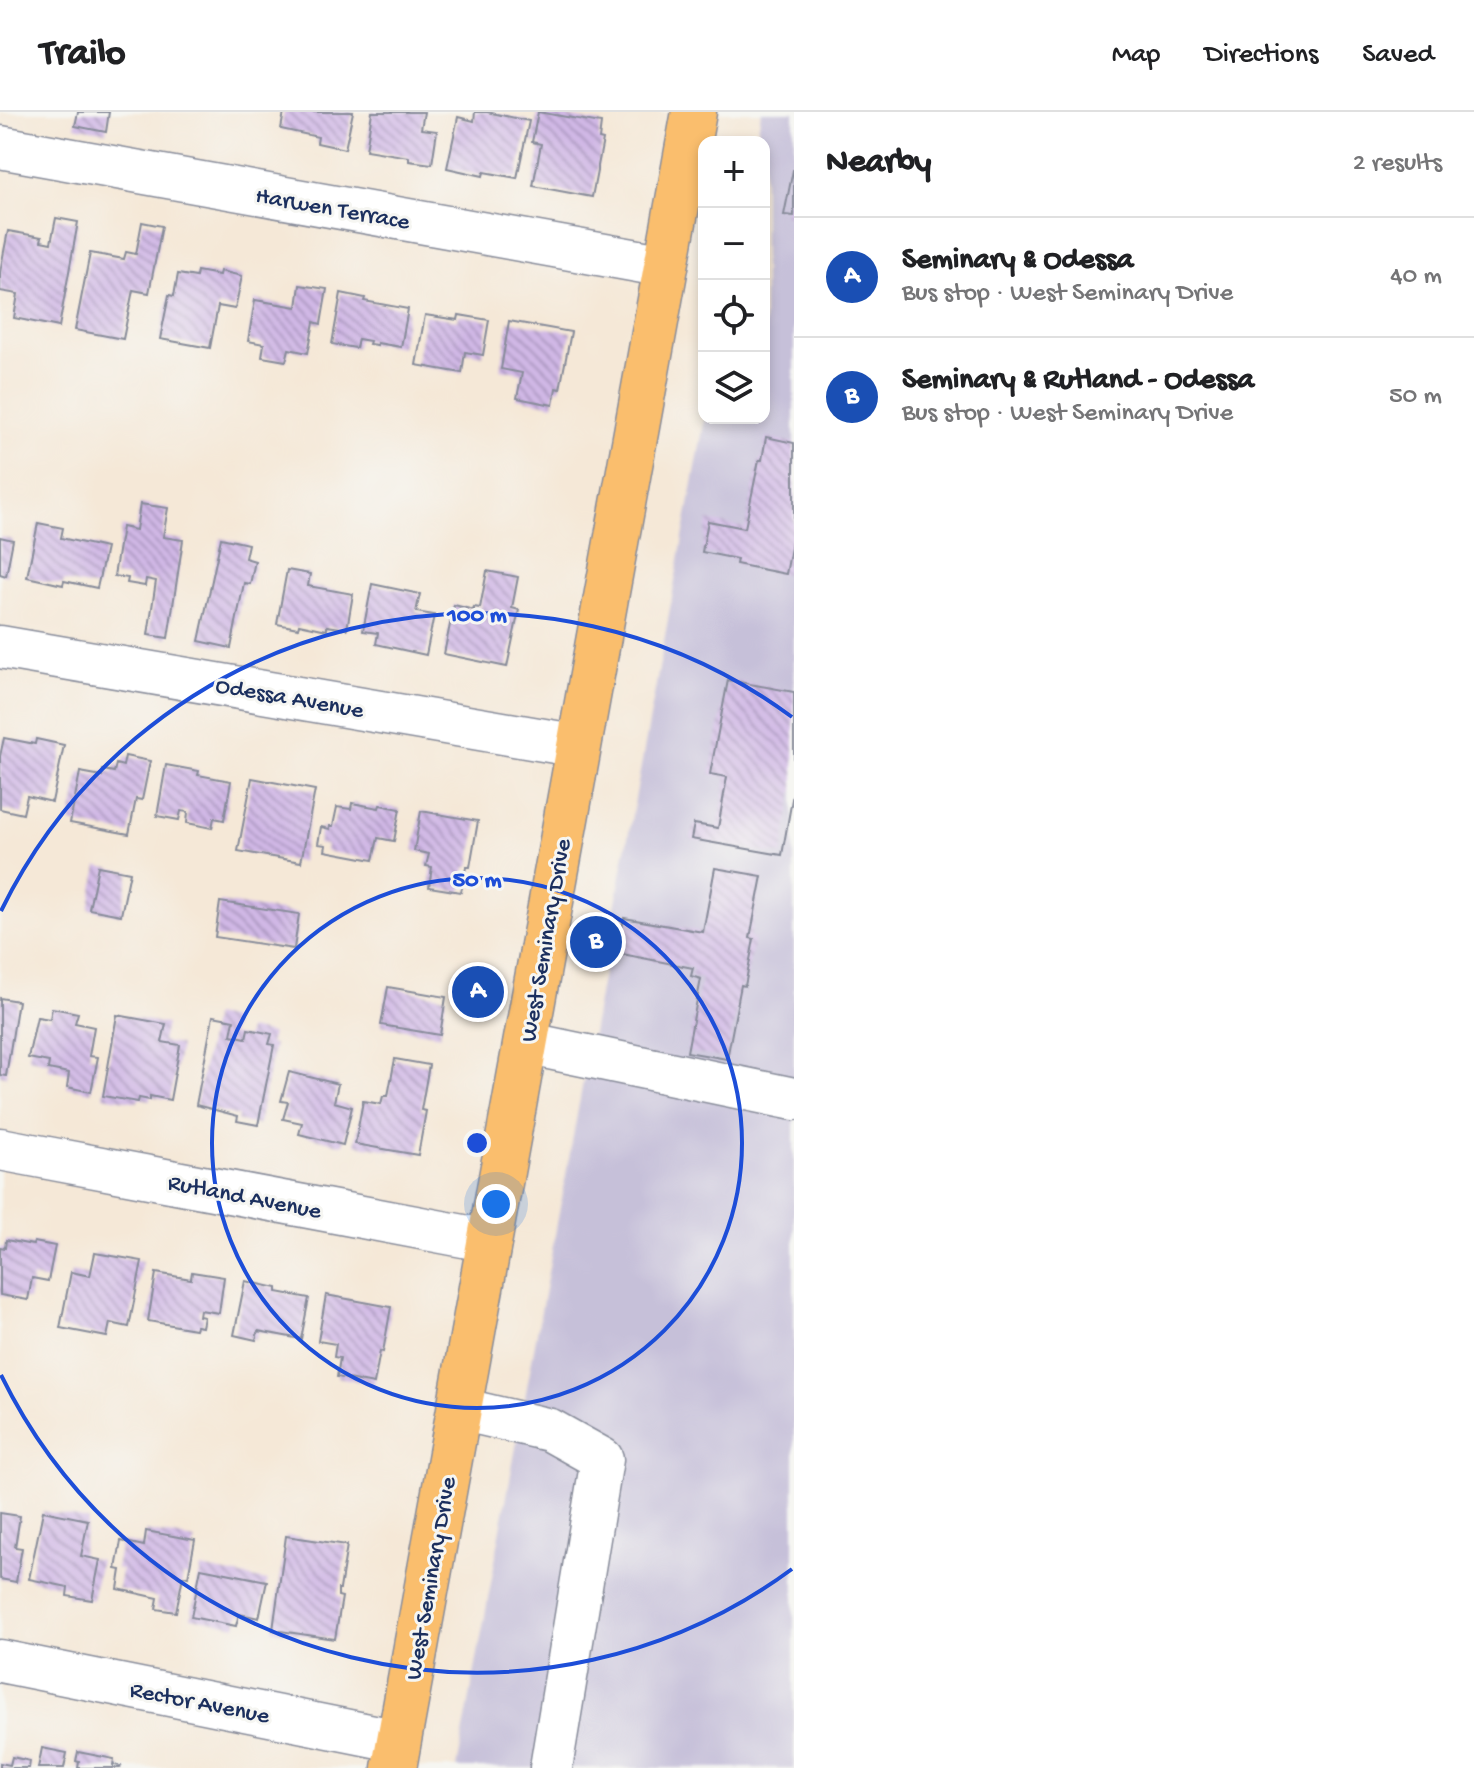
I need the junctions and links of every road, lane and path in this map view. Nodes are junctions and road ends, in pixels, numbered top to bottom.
1 (694, 112) edge
2 (0, 147) edge
3 (666, 266) junction
4 (0, 647) edge
5 (579, 746) junction
6 (525, 1043) junction
7 (792, 1097) edge
8 (0, 1149) edge
9 (490, 1241) junction
10 (460, 1409) junction
11 (0, 1661) edge
12 (397, 1754) edge
13 (551, 1768) edge

1 - 3 main road, West Seminary Drive
2 - 3 street, Harwen Terrace
3 - 5 main road, West Seminary Drive
4 - 5 street, Odessa Avenue
5 - 6 main road, West Seminary Drive
6 - 7 street
6 - 9 main road, West Seminary Drive
8 - 9 street, Rutland Avenue
9 - 10 main road, West Seminary Drive
10 - 12 main road, West Seminary Drive
10 - 13 street
11 - 12 street, Rector Avenue

